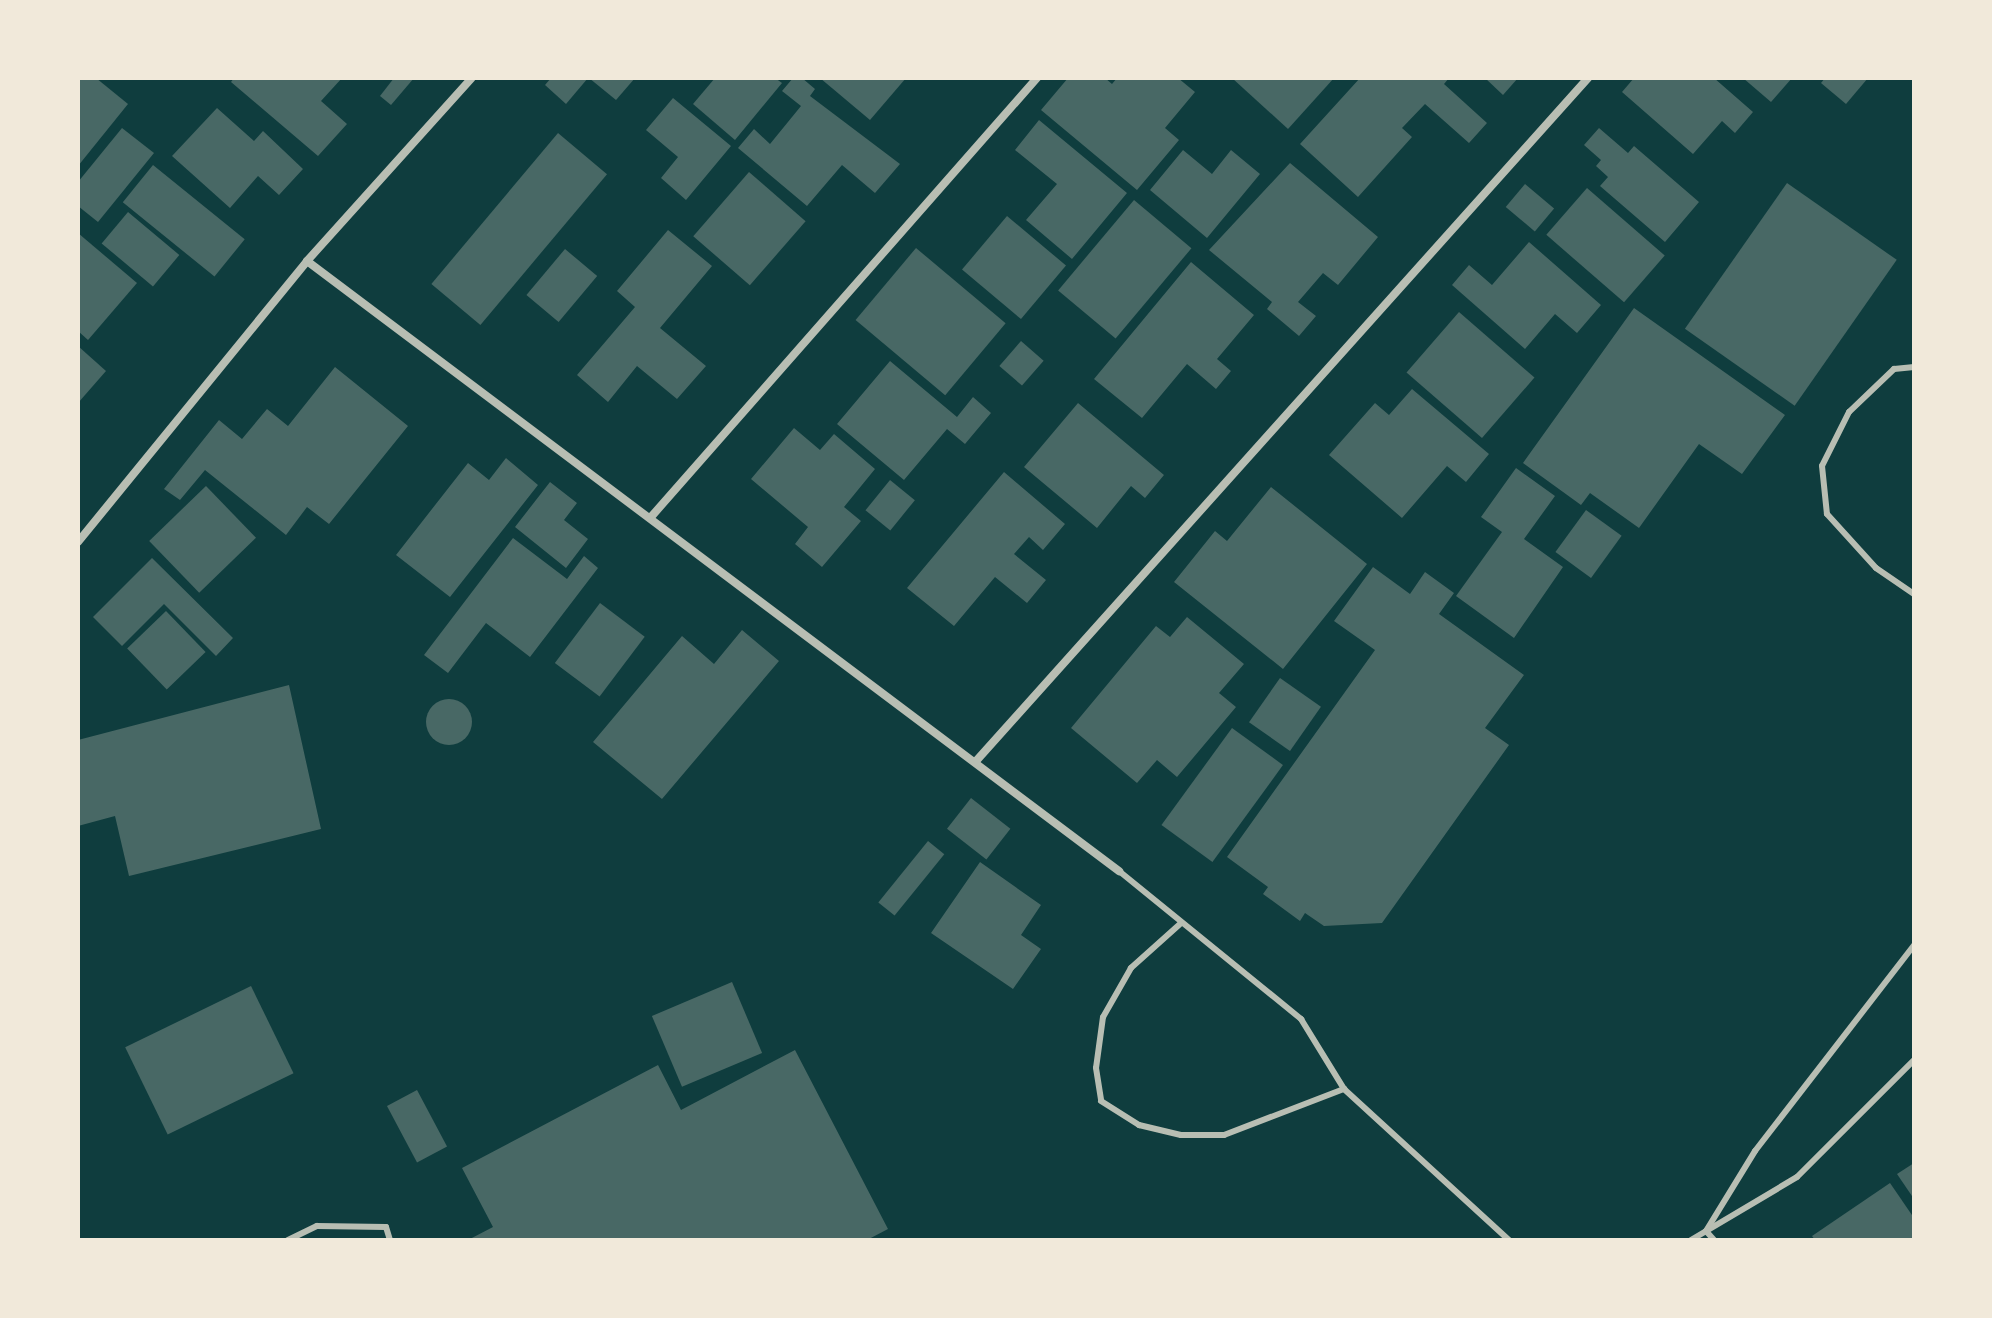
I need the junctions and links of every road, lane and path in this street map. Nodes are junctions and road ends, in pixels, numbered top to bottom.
1 (472, 78) edge
2 (1037, 78) edge
3 (1588, 78) edge
4 (307, 261) junction
5 (1914, 367) edge
6 (651, 517) junction
7 (78, 542) edge
8 (1914, 594) edge
9 (977, 760) junction
10 (1119, 871) joint
11 (1180, 924) junction
12 (1914, 945) edge
13 (1914, 1060) edge
14 (1344, 1089) junction
15 (1706, 1231) junction
16 (288, 1240) edge
17 (390, 1240) edge
18 (1509, 1240) edge
19 (1691, 1240) edge
20 (1714, 1240) edge

1 - 4 street
2 - 6 street
3 - 9 street
4 - 6 street
4 - 7 street
5 - 8 lane
6 - 9 street
9 - 10 street
10 - 11 lane
11 - 14 lane
11 - 14 lane
12 - 15 lane
13 - 15 lane
14 - 18 lane
15 - 19 lane
15 - 20 lane
16 - 17 lane

